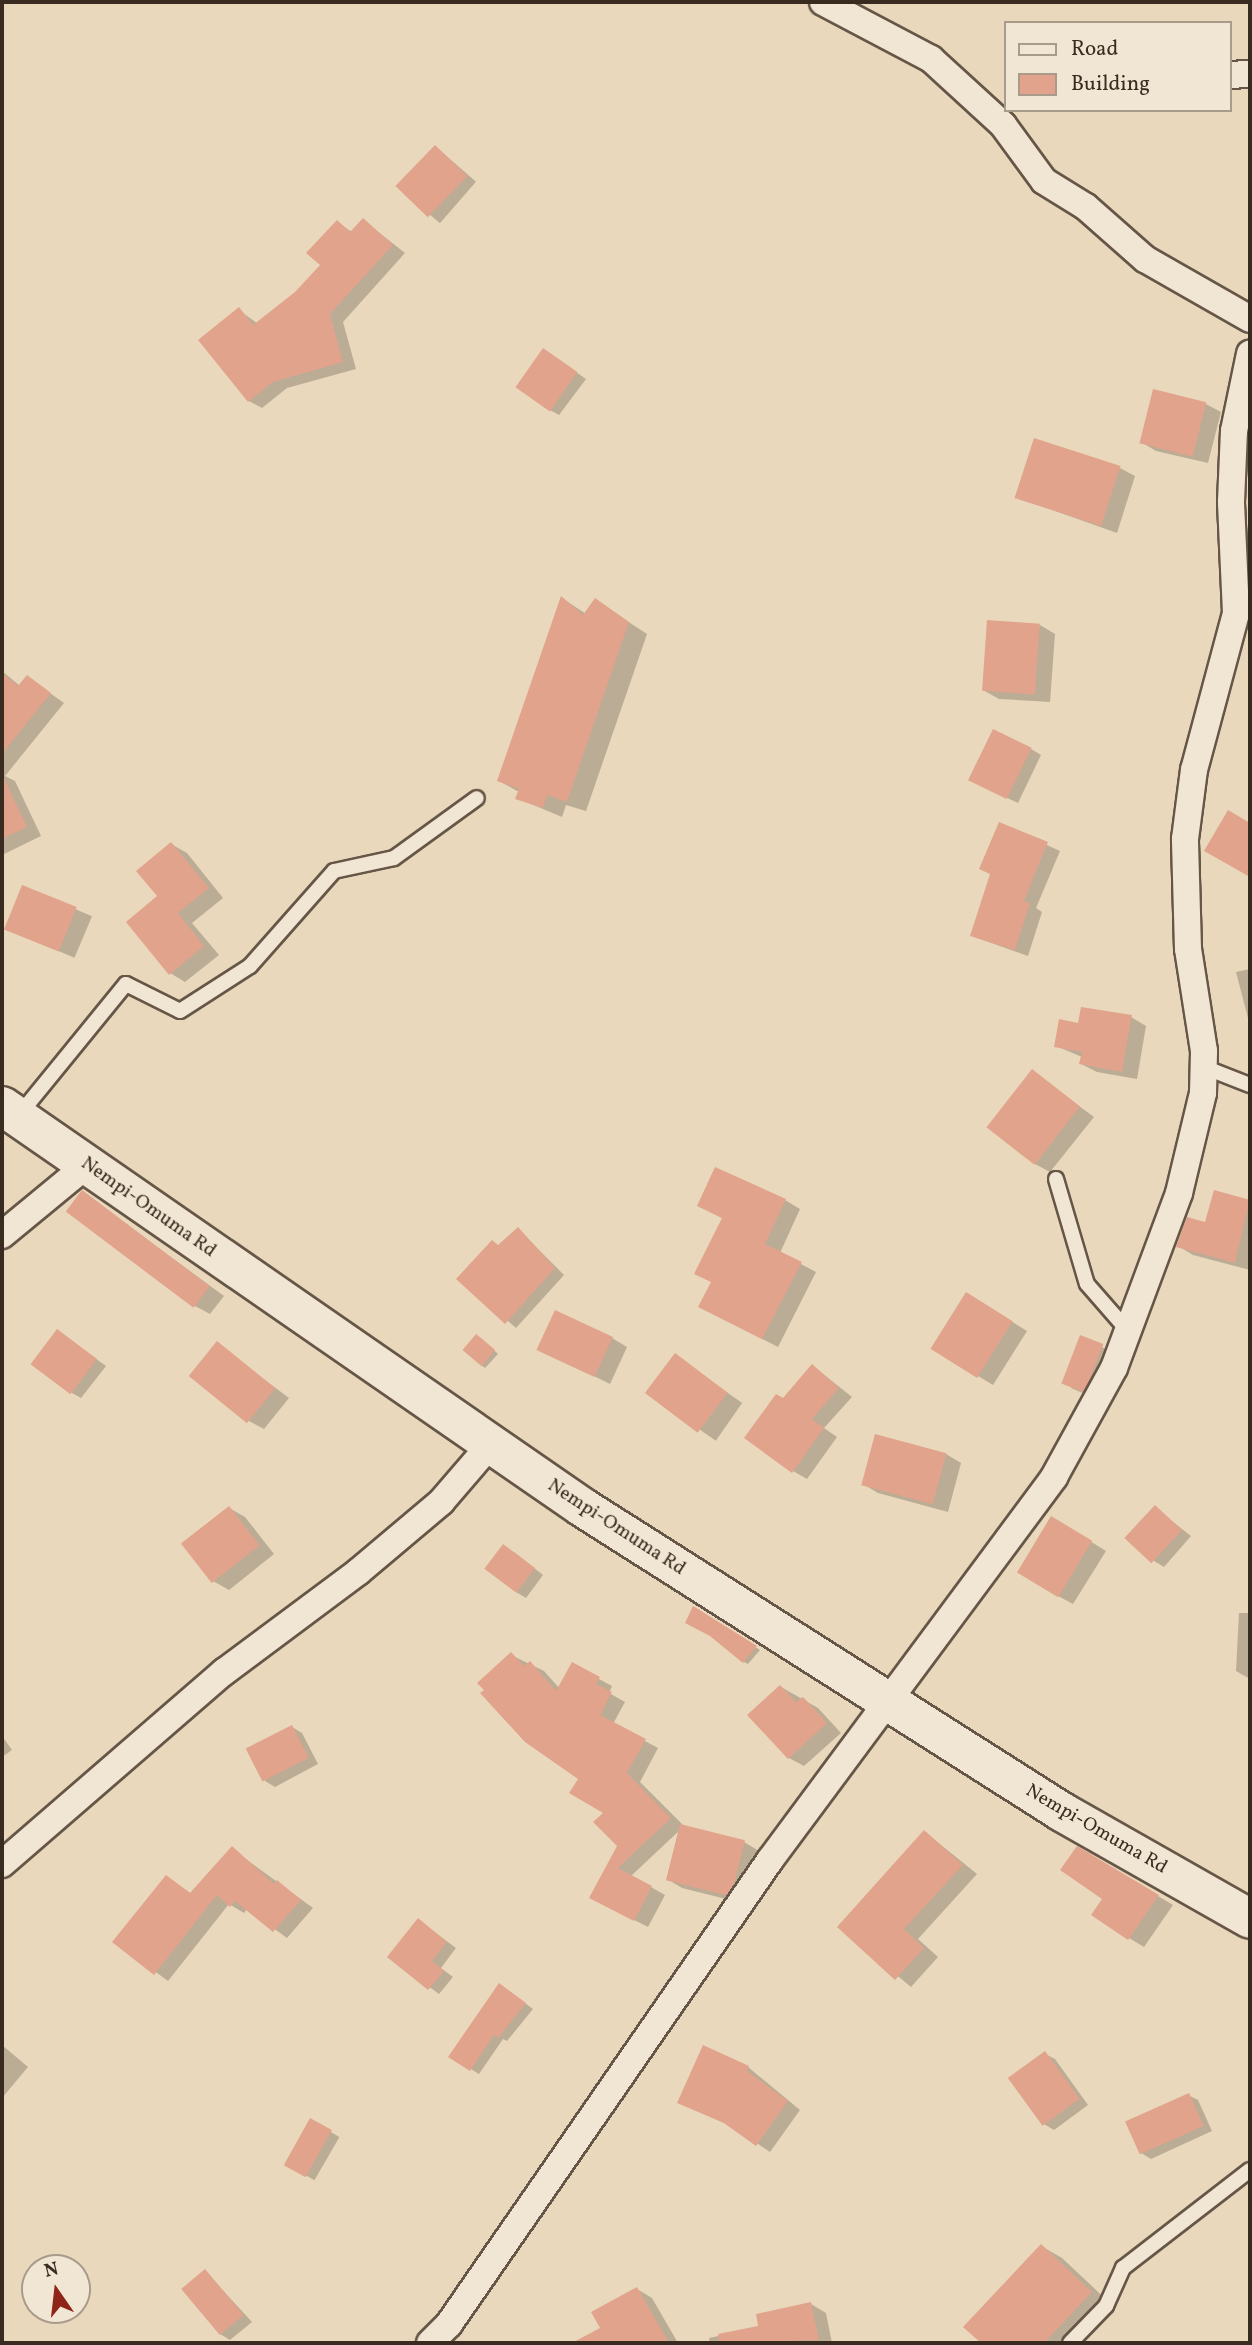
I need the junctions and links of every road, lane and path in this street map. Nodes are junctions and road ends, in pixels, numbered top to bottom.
1 (823, 2) edge
2 (1250, 74) edge
3 (1231, 75) edge
4 (994, 105) edge
5 (1250, 319) edge
6 (1250, 354) edge
7 (477, 798) dead end
8 (1204, 1067) junction
9 (1250, 1085) edge
10 (10, 1112) edge
11 (87, 1165) junction
12 (1056, 1180) dead end
13 (2, 1235) edge
14 (1128, 1331) junction
15 (490, 1445) junction
16 (888, 1701) junction
17 (2, 1864) edge
18 (1250, 1919) edge
19 (1250, 2170) edge
20 (430, 2343) edge
21 (1070, 2343) edge

1 - 4 street
2 - 3 street
4 - 5 street
6 - 8 street
7 - 10 lane
8 - 9 lane
8 - 14 street
10 - 11 street, Nempi-Omuma Rd
11 - 13 street
11 - 15 street, Nempi-Omuma Rd
12 - 14 lane
14 - 16 street
15 - 16 street, Nempi-Omuma Rd
15 - 17 street
16 - 18 street, Nempi-Omuma Rd
16 - 20 street
19 - 21 lane

